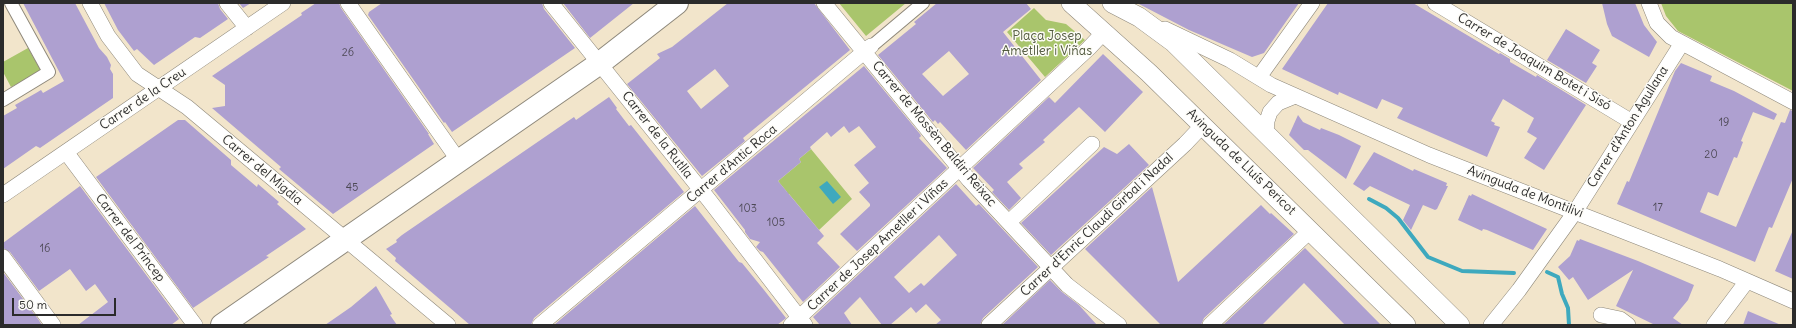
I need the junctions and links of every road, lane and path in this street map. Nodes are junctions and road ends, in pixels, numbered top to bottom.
1 (11, 3) edge
2 (90, 3) edge
3 (283, 3) edge
4 (348, 3) edge
5 (551, 3) edge
6 (676, 3) edge
7 (824, 3) edge
8 (923, 3) edge
9 (1071, 3) edge
10 (1112, 3) edge
11 (1312, 3) edge
12 (1435, 3) edge
13 (1649, 3) edge
14 (230, 7) edge
15 (1139, 16) junction
16 (247, 28) junction
17 (1104, 32) junction
18 (1682, 43) junction
19 (869, 49) junction
20 (600, 63) junction
21 (1259, 77) junction
22 (160, 88) junction
23 (1295, 96) junction
24 (3, 100) edge
25 (1793, 102) edge
26 (1632, 122) junction
27 (1203, 125) junction
28 (1266, 132) junction
29 (1092, 144) dead end
30 (66, 152) junction
31 (459, 161) junction
32 (960, 168) junction
33 (701, 190) junction
34 (3, 195) edge
35 (1575, 212) junction
36 (1009, 222) junction
37 (1311, 230) junction
38 (345, 240) junction
39 (3, 257) edge
40 (1052, 267) junction
41 (1747, 281) junction
42 (1793, 301) edge
43 (1601, 315) dead end
44 (798, 323) edge
45 (52, 325) edge
46 (195, 325) edge
47 (222, 325) edge
48 (448, 325) edge
49 (540, 325) edge
50 (989, 325) edge
51 (1120, 325) edge
52 (1210, 325) edge
53 (1406, 325) edge
54 (1460, 325) edge
55 (1491, 325) edge
56 (1628, 325) edge
57 (1714, 325) edge

1 - 24 street
2 - 22 street, Carrer del Migdia
3 - 16 street, Carrer de la Creu
4 - 31 street
5 - 20 street, Carrer de la Rutlla
6 - 20 main road
7 - 19 street, Carrer de Mossèn Baldiri Reixac
8 - 19 street, Carrer d'Antic Roca
9 - 17 street, Avinguda de Lluís Pericot
10 - 15 street
11 - 21 street
12 - 26 street, Carrer de Joaquim Botet i Sisó
13 - 18 street
14 - 16 street
15 - 21 street
15 - 28 street
16 - 22 street, Carrer de la Creu
17 - 27 street, Avinguda de Lluís Pericot
17 - 32 street, Carrer de Josep Ametller i Viñas
18 - 25 street
18 - 26 street, Carrer d'Anton Agullana
19 - 32 street, Carrer de Mossèn Baldiri Reixac
19 - 33 street, Carrer d'Antic Roca
20 - 31 main road
20 - 33 street, Carrer de la Rutlla
21 - 23 street, Avinguda de Montilivi
22 - 30 street, Carrer de la Creu
22 - 38 street, Carrer del Migdia
23 - 28 street
23 - 35 street, Avinguda de Montilivi
26 - 35 street, Carrer d'Anton Agullana
27 - 37 street, Avinguda de Lluís Pericot
27 - 40 street, Carrer d'Enric Claudi Girbal i Nadal
28 - 54 street
29 - 36 street
30 - 34 street, Carrer de la Creu
30 - 46 street, Carrer del Príncep
31 - 38 main road
32 - 36 street, Carrer de Mossèn Baldiri Reixac
32 - 44 street, Carrer de Josep Ametller i Viñas
33 - 44 street, Carrer de la Rutlla
33 - 49 street, Carrer d'Antic Roca
35 - 41 street, Avinguda de Montilivi
35 - 55 street, Carrer d'Anton Agullana
36 - 40 street, Carrer de Mossèn Baldiri Reixac
37 - 52 street
37 - 53 street, Avinguda de Lluís Pericot
38 - 47 main road
38 - 48 street, Carrer del Migdia
39 - 45 street
40 - 50 street, Carrer d'Enric Claudi Girbal i Nadal
40 - 51 street, Carrer de Mossèn Baldiri Reixac
41 - 42 street, Avinguda de Montilivi
41 - 57 street
43 - 56 street

